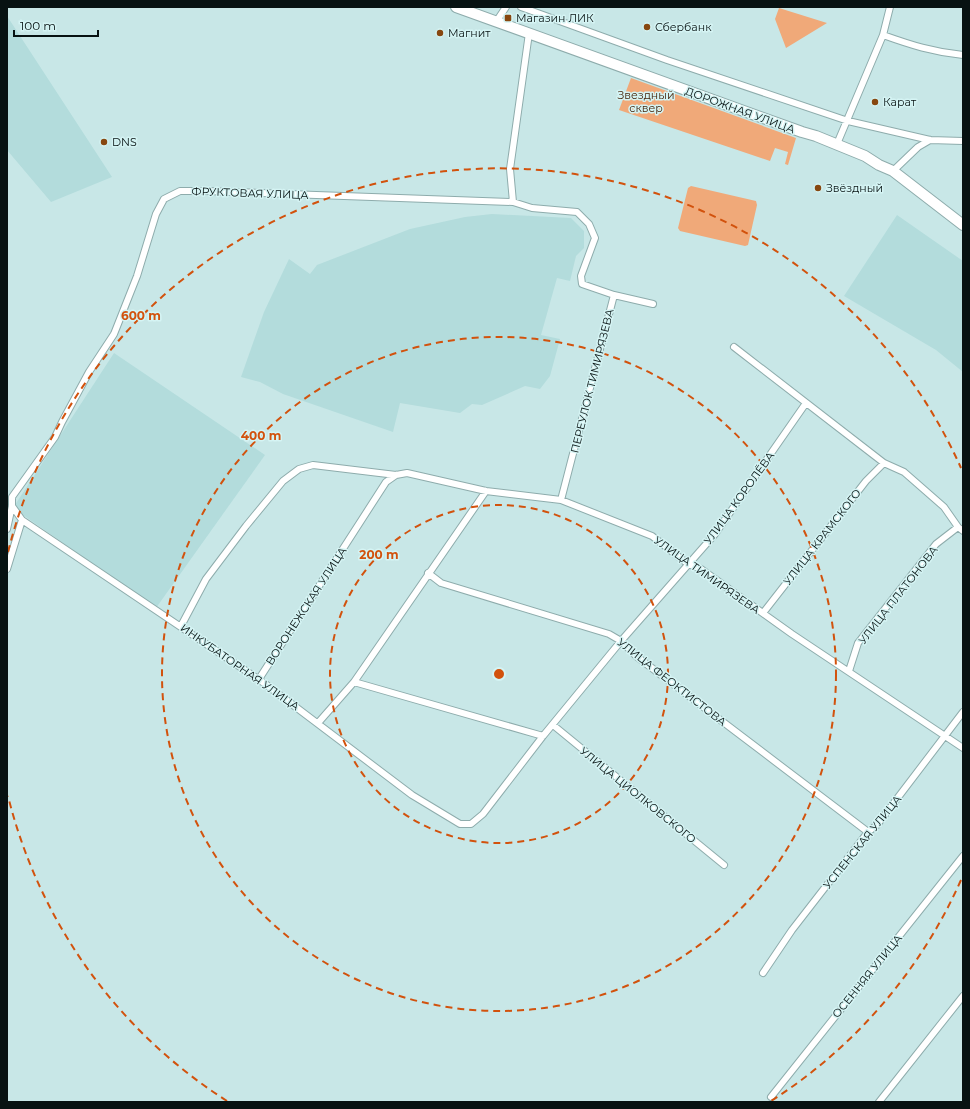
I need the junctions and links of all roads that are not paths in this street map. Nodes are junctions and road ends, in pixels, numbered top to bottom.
1 (456, 7) edge
2 (506, 7) edge
3 (521, 7) edge
4 (890, 7) edge
5 (496, 22) junction
6 (529, 33) junction
7 (883, 35) junction
8 (963, 55) edge
9 (848, 121) junction
10 (930, 140) junction
11 (963, 141) edge
12 (837, 144) junction
13 (893, 171) junction
14 (513, 202) junction
15 (963, 225) edge
16 (614, 295) junction
17 (653, 304) dead end
18 (734, 348) dead end
19 (806, 403) junction
20 (884, 463) junction
21 (396, 475) junction
22 (486, 491) junction
23 (562, 500) junction
24 (12, 506) junction
25 (22, 520) junction
26 (7, 529) edge
27 (961, 529) edge
28 (688, 564) junction
29 (7, 569) edge
30 (428, 573) junction
31 (762, 613) junction
32 (181, 626) junction
33 (621, 641) junction
34 (849, 671) junction
35 (259, 679) junction
36 (354, 682) junction
37 (963, 712) edge
38 (318, 723) junction
39 (553, 725) junction
40 (945, 735) junction
41 (543, 736) junction
42 (963, 748) edge
43 (471, 824) joint
44 (868, 832) junction
45 (963, 856) edge
46 (724, 865) dead end
47 (763, 973) dead end
48 (963, 996) edge
49 (771, 1097) dead end
50 (879, 1102) edge

1 - 5 main road, ДОРОЖНАЯ УЛИЦА
2 - 5 street
3 - 9 street
4 - 7 street
5 - 6 main road, ДОРОЖНАЯ УЛИЦА
6 - 12 main road, ДОРОЖНАЯ УЛИЦА
6 - 14 street
7 - 8 street
7 - 9 street
9 - 10 street
9 - 12 street
10 - 11 street
10 - 13 street
12 - 13 main road, ДОРОЖНАЯ УЛИЦА
13 - 15 main road, ДОРОЖНАЯ УЛИЦА
14 - 16 street, ПЕРЕУЛОК ТИМИРЯЗЕВА
14 - 24 street, ФРУКТОВАЯ УЛИЦА
16 - 17 street
16 - 23 street, ПЕРЕУЛОК ТИМИРЯЗЕВА
18 - 19 street
19 - 20 street
19 - 28 street, УЛИЦА КОРОЛЁВА
20 - 27 street
20 - 31 street, УЛИЦА КРАМСКОГО
21 - 22 street, УЛИЦА ТИМИРЯЗЕВА
21 - 32 street, УЛИЦА ТИМИРЯЗЕВА
21 - 35 street, ВОРОНЕЖСКАЯ УЛИЦА
22 - 23 street, УЛИЦА ТИМИРЯЗЕВА
22 - 30 street
23 - 28 street, УЛИЦА ТИМИРЯЗЕВА
24 - 25 street, ИНКУБАТОРНАЯ УЛИЦА
24 - 26 street, ФРУКТОВАЯ УЛИЦА
25 - 29 street
25 - 32 street, ИНКУБАТОРНАЯ УЛИЦА
27 - 34 street, УЛИЦА ПЛАТОНОВА
28 - 31 street, УЛИЦА ТИМИРЯЗЕВА
28 - 33 street, УЛИЦА КОРОЛЁВА
30 - 33 street, УЛИЦА ФЕОКТИСТОВА
30 - 36 street
31 - 34 street, УЛИЦА ТИМИРЯЗЕВА
32 - 35 street, ИНКУБАТОРНАЯ УЛИЦА
33 - 39 street, УЛИЦА КОРОЛЁВА
33 - 44 street, УЛИЦА ФЕОКТИСТОВА
34 - 40 street, УЛИЦА ТИМИРЯЗЕВА
35 - 38 street, ИНКУБАТОРНАЯ УЛИЦА
36 - 38 street
36 - 41 street
37 - 40 street, УСПЕНСКАЯ УЛИЦА
38 - 43 street, ИНКУБАТОРНАЯ УЛИЦА
39 - 41 street, УЛИЦА КОРОЛЁВА
39 - 46 street, УЛИЦА ЦИОЛКОВСКОГО
40 - 42 street, УЛИЦА ТИМИРЯЗЕВА
40 - 44 street, УСПЕНСКАЯ УЛИЦА
41 - 43 street, УЛИЦА КОРОЛЁВА
44 - 47 street, УСПЕНСКАЯ УЛИЦА
45 - 49 street, ОСЕННЯЯ УЛИЦА
48 - 50 street

